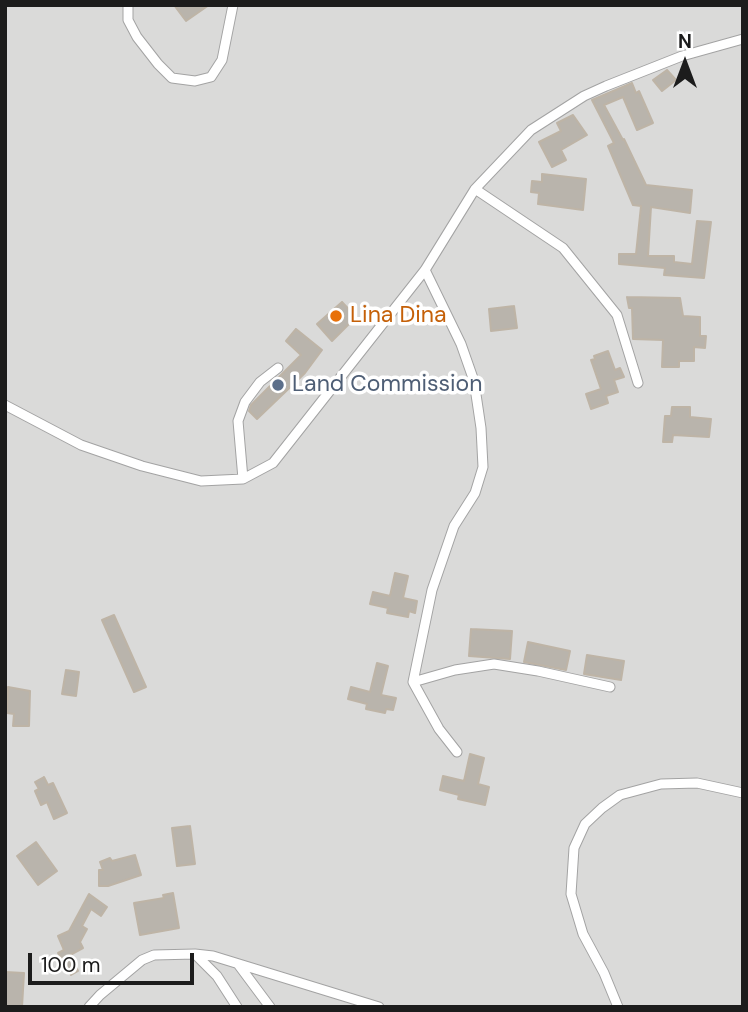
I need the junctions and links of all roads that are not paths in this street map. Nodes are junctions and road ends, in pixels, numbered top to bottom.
1 (128, 5) edge
2 (233, 5) edge
3 (743, 38) edge
4 (475, 189) junction
5 (425, 270) junction
6 (278, 368) dead end
7 (638, 383) dead end
8 (5, 405) edge
9 (243, 479) junction
10 (413, 682) junction
11 (610, 687) dead end
12 (457, 752) dead end
13 (743, 793) edge
14 (195, 954) junction
15 (238, 964) junction
16 (89, 1007) edge
17 (237, 1007) edge
18 (270, 1007) edge
19 (379, 1007) edge
20 (618, 1007) edge

1 - 2 street
3 - 4 street
4 - 5 street
4 - 7 street
5 - 9 street
5 - 10 street
6 - 9 street
8 - 9 street
10 - 11 street
10 - 12 street
13 - 20 street
14 - 15 street
14 - 16 street
14 - 17 street
15 - 18 street
15 - 19 street

